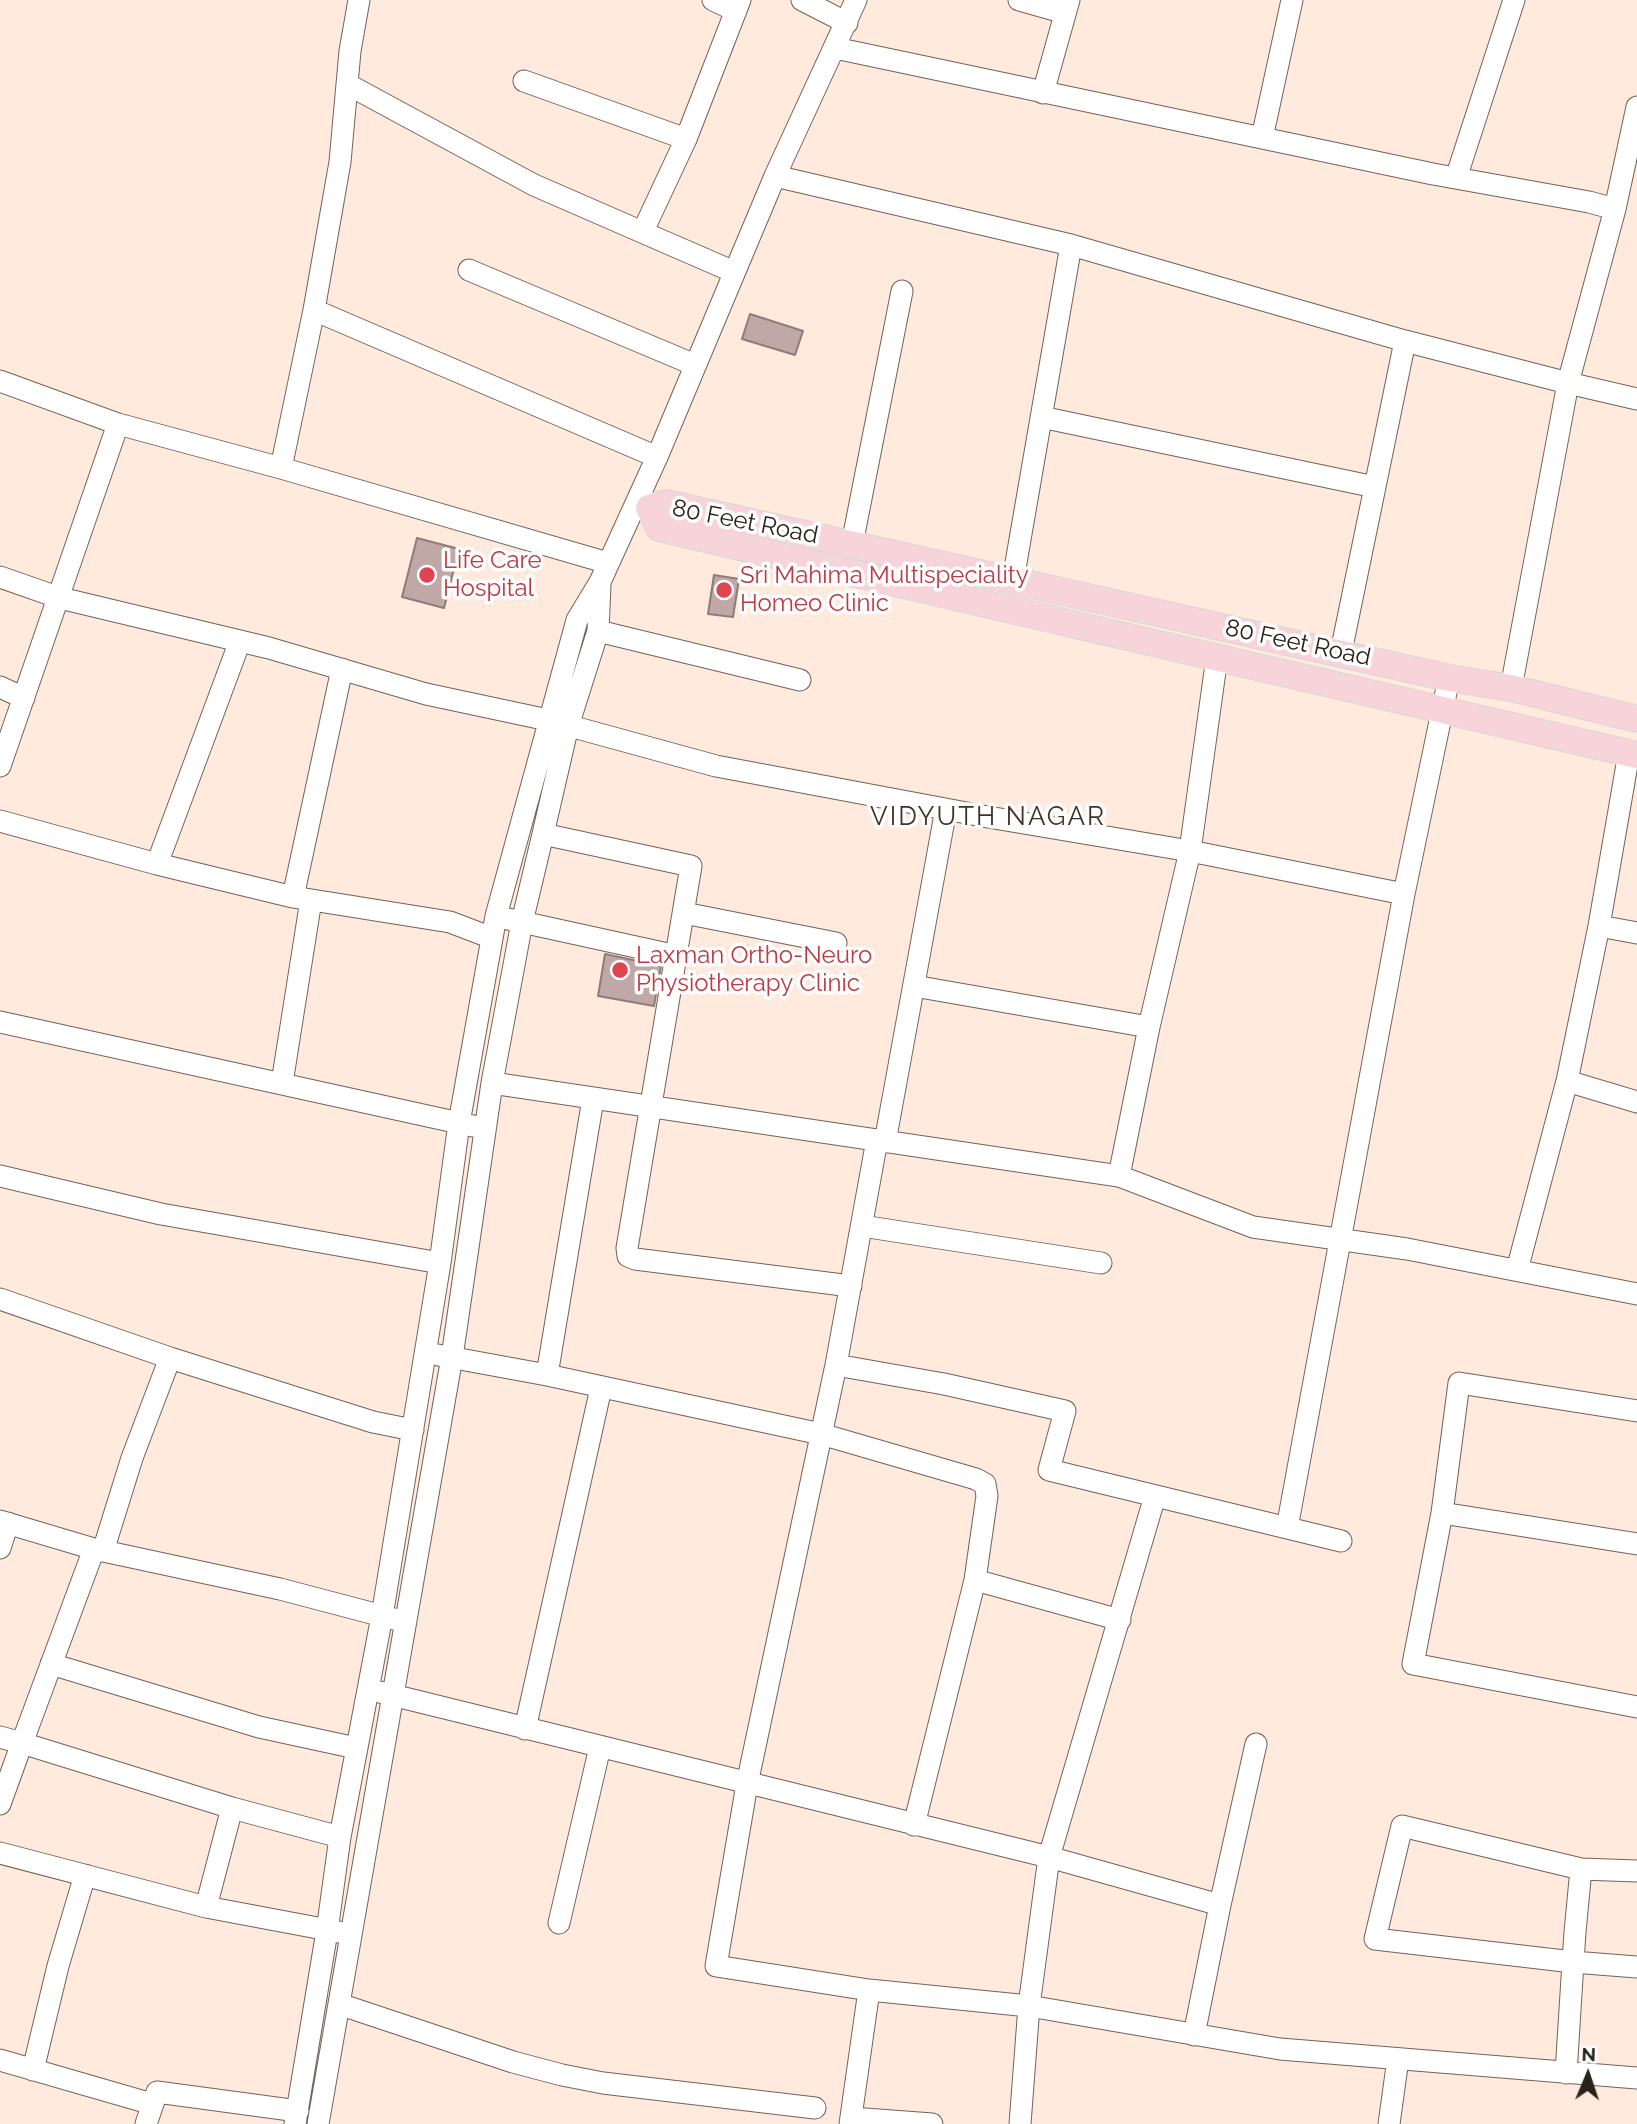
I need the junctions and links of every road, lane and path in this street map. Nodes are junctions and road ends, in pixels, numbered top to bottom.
1 (359, 0) edge
2 (713, 0) edge
3 (803, 0) edge
4 (856, 0) edge
5 (1019, 0) edge
6 (1292, 0) edge
7 (1514, 0) edge
8 (738, 5) edge
9 (1067, 6) edge
10 (847, 23) junction
11 (835, 48) junction
12 (524, 81) dead end
13 (347, 84) junction
14 (1043, 93) junction
15 (1637, 107) edge
16 (1262, 138) junction
17 (686, 139) junction
18 (775, 176) junction
19 (1456, 178) junction
20 (1615, 209) junction
21 (643, 231) junction
22 (1071, 245) junction
23 (469, 270) dead end
24 (734, 272) junction
25 (902, 291) dead end
26 (314, 310) junction
27 (1405, 341) junction
28 (695, 365) junction
29 (0, 381) edge
30 (1568, 383) junction
31 (1637, 399) edge
32 (1041, 417) junction
33 (118, 424) junction
34 (657, 457) junction
35 (281, 468) junction
36 (1375, 487) junction
37 (641, 507) junction
38 (852, 544) junction
39 (604, 573) junction
40 (0, 577) edge
41 (1013, 580) junction
42 (60, 598) junction
43 (598, 631) junction
44 (240, 641) junction
45 (1341, 652) junction
46 (1217, 657) junction
47 (342, 669) junction
48 (1449, 677) junction
49 (800, 680) dead end
50 (0, 687) edge
51 (1511, 688) junction
52 (24, 698) junction
53 (1442, 710) junction
54 (1637, 719) edge
55 (558, 723) junction
56 (1633, 754) edge
57 (0, 766) edge
58 (946, 809) junction
59 (0, 821) edge
60 (543, 834) junction
61 (1190, 851) junction
62 (157, 864) junction
63 (1405, 894) junction
64 (302, 898) junction
65 (684, 913) junction
66 (496, 916) junction
67 (522, 922) junction
68 (1599, 926) junction
69 (1637, 933) edge
70 (492, 938) junction
71 (836, 943) dead end
72 (677, 956) junction
73 (914, 986) junction
74 (0, 1022) edge
75 (1149, 1027) junction
76 (1567, 1081) junction
77 (282, 1083) junction
78 (492, 1083) junction
79 (593, 1099) junction
80 (1637, 1102) edge
81 (652, 1107) junction
82 (459, 1123) junction
83 (485, 1129) junction
84 (881, 1141) junction
85 (0, 1176) edge
86 (1119, 1176) junction
87 (862, 1226) junction
88 (1339, 1239) junction
89 (440, 1263) junction
90 (1101, 1263) dead end
91 (1517, 1270) junction
92 (851, 1286) junction
93 (1637, 1294) edge
94 (0, 1299) edge
95 (425, 1352) junction
96 (452, 1357) junction
97 (170, 1358) junction
98 (836, 1365) junction
99 (547, 1375) junction
100 (601, 1388) junction
101 (1637, 1411) edge
102 (413, 1430) junction
103 (821, 1434) junction
104 (1155, 1496) junction
105 (1442, 1513) junction
106 (4, 1522) edge
107 (1287, 1528) junction
108 (1341, 1541) dead end
109 (1637, 1545) edge
110 (0, 1548) edge
111 (99, 1550) junction
112 (975, 1580) junction
113 (382, 1616) junction
114 (1120, 1620) junction
115 (406, 1622) junction
116 (51, 1664) junction
117 (368, 1689) junction
118 (394, 1695) junction
119 (1637, 1707) edge
120 (525, 1729) junction
121 (0, 1737) edge
122 (22, 1743) junction
123 (1256, 1744) dead end
124 (600, 1747) junction
125 (356, 1748) junction
126 (747, 1784) junction
127 (0, 1804) edge
128 (232, 1808) junction
129 (914, 1825) junction
130 (340, 1837) junction
131 (0, 1853) edge
132 (1049, 1857) junction
133 (1581, 1869) junction
134 (1637, 1871) edge
135 (85, 1875) junction
136 (1220, 1905) junction
137 (206, 1907) junction
138 (559, 1923) dead end
139 (327, 1931) junction
140 (352, 1933) junction
141 (1573, 1962) junction
142 (1637, 1967) edge
143 (869, 1990) junction
144 (339, 2004) junction
145 (1029, 2006) junction
146 (1194, 2035) junction
147 (1398, 2059) junction
148 (0, 2060) edge
149 (33, 2070) junction
150 (1566, 2073) junction
151 (1637, 2078) edge
152 (815, 2108) dead end
153 (149, 2114) edge
154 (297, 2118) edge
155 (851, 2121) edge
156 (318, 2124) edge
157 (932, 2124) edge
158 (1020, 2124) edge
159 (1389, 2124) edge

1 - 13 street
2 - 8 street
3 - 10 street
4 - 10 street
5 - 9 street
6 - 16 street
7 - 19 street
8 - 17 street
9 - 14 street
10 - 11 street
11 - 14 street
11 - 18 street
12 - 17 street
13 - 21 street
13 - 26 street
14 - 16 street
15 - 20 street
16 - 19 street
17 - 21 street
18 - 22 street
18 - 24 street
19 - 20 street
20 - 30 street
21 - 24 street
22 - 27 street
22 - 32 street
23 - 28 street
24 - 28 street
25 - 38 street
26 - 34 street
26 - 35 street
27 - 30 street
27 - 36 street
28 - 34 street
29 - 33 street
30 - 31 street
30 - 51 street
32 - 36 street
32 - 41 street
33 - 35 street
33 - 42 street
34 - 37 street
35 - 39 street
36 - 45 street
37 - 38 main road, 80 Feet Road
37 - 39 street
37 - 46 main road, 80 Feet Road
38 - 41 main road, 80 Feet Road
39 - 43 street
39 - 55 street
40 - 42 street
41 - 45 main road, 80 Feet Road
42 - 44 street
42 - 52 street
43 - 49 street
43 - 55 street
44 - 47 street
44 - 62 street
45 - 48 main road, 80 Feet Road
46 - 53 main road, 80 Feet Road
46 - 61 street
47 - 55 street
47 - 64 street
48 - 51 main road, 80 Feet Road
48 - 53 street
50 - 52 street
51 - 54 main road, 80 Feet Road
52 - 57 street
53 - 56 main road, 80 Feet Road
53 - 63 street
55 - 58 street
55 - 60 street
55 - 66 street
56 - 68 street
58 - 61 street
58 - 73 street
59 - 62 street
60 - 65 street
60 - 67 street
61 - 63 street
61 - 75 street
62 - 64 street
63 - 88 street
64 - 70 street
64 - 77 street
65 - 71 street
65 - 72 street
66 - 67 street
66 - 70 street
67 - 72 street
67 - 78 street
68 - 69 street
68 - 76 street
70 - 82 street
72 - 81 street
73 - 75 street
73 - 84 street
74 - 77 street
75 - 86 street
76 - 80 street
76 - 91 street
77 - 82 street
78 - 79 street
78 - 83 street
79 - 81 street
79 - 99 street
81 - 84 street
81 - 92 street
82 - 83 street
82 - 89 street
83 - 96 street
84 - 86 street
84 - 87 street
85 - 89 street
86 - 88 street
87 - 90 street
87 - 92 street
88 - 91 street
88 - 107 street
89 - 95 street
91 - 93 street
92 - 98 street
94 - 97 street
95 - 96 street
95 - 102 street
96 - 99 street
96 - 115 street
97 - 102 street
97 - 111 street
98 - 103 street
98 - 104 street
99 - 100 street
100 - 103 street
100 - 120 street
101 - 105 street
102 - 113 street
103 - 112 street
103 - 126 street
104 - 107 street
104 - 114 street
105 - 109 street
105 - 119 street
106 - 110 street
106 - 111 street
107 - 108 street
111 - 113 street
111 - 116 street
112 - 114 street
112 - 129 street
113 - 115 street
113 - 117 street
114 - 132 street
115 - 118 street
116 - 122 street
116 - 125 street
117 - 118 street
117 - 125 street
118 - 120 street
118 - 140 street
120 - 124 street
121 - 122 street
122 - 127 street
122 - 128 street
123 - 136 street
124 - 126 street
124 - 138 street
125 - 130 street
126 - 129 street
126 - 143 street
128 - 130 street
128 - 137 street
129 - 132 street
130 - 139 street
131 - 135 street
132 - 136 street
132 - 145 street
133 - 134 street
133 - 141 street
133 - 141 street
135 - 137 street
135 - 149 street
136 - 146 street
137 - 139 street
139 - 140 street
139 - 154 street
140 - 144 street
141 - 142 street
141 - 150 street
143 - 145 street
143 - 155 street
144 - 152 street
144 - 156 street
145 - 146 street
145 - 158 street
146 - 147 street
147 - 150 street
147 - 159 street
148 - 149 street
149 - 153 street
150 - 151 street
153 - 154 street
155 - 157 street

